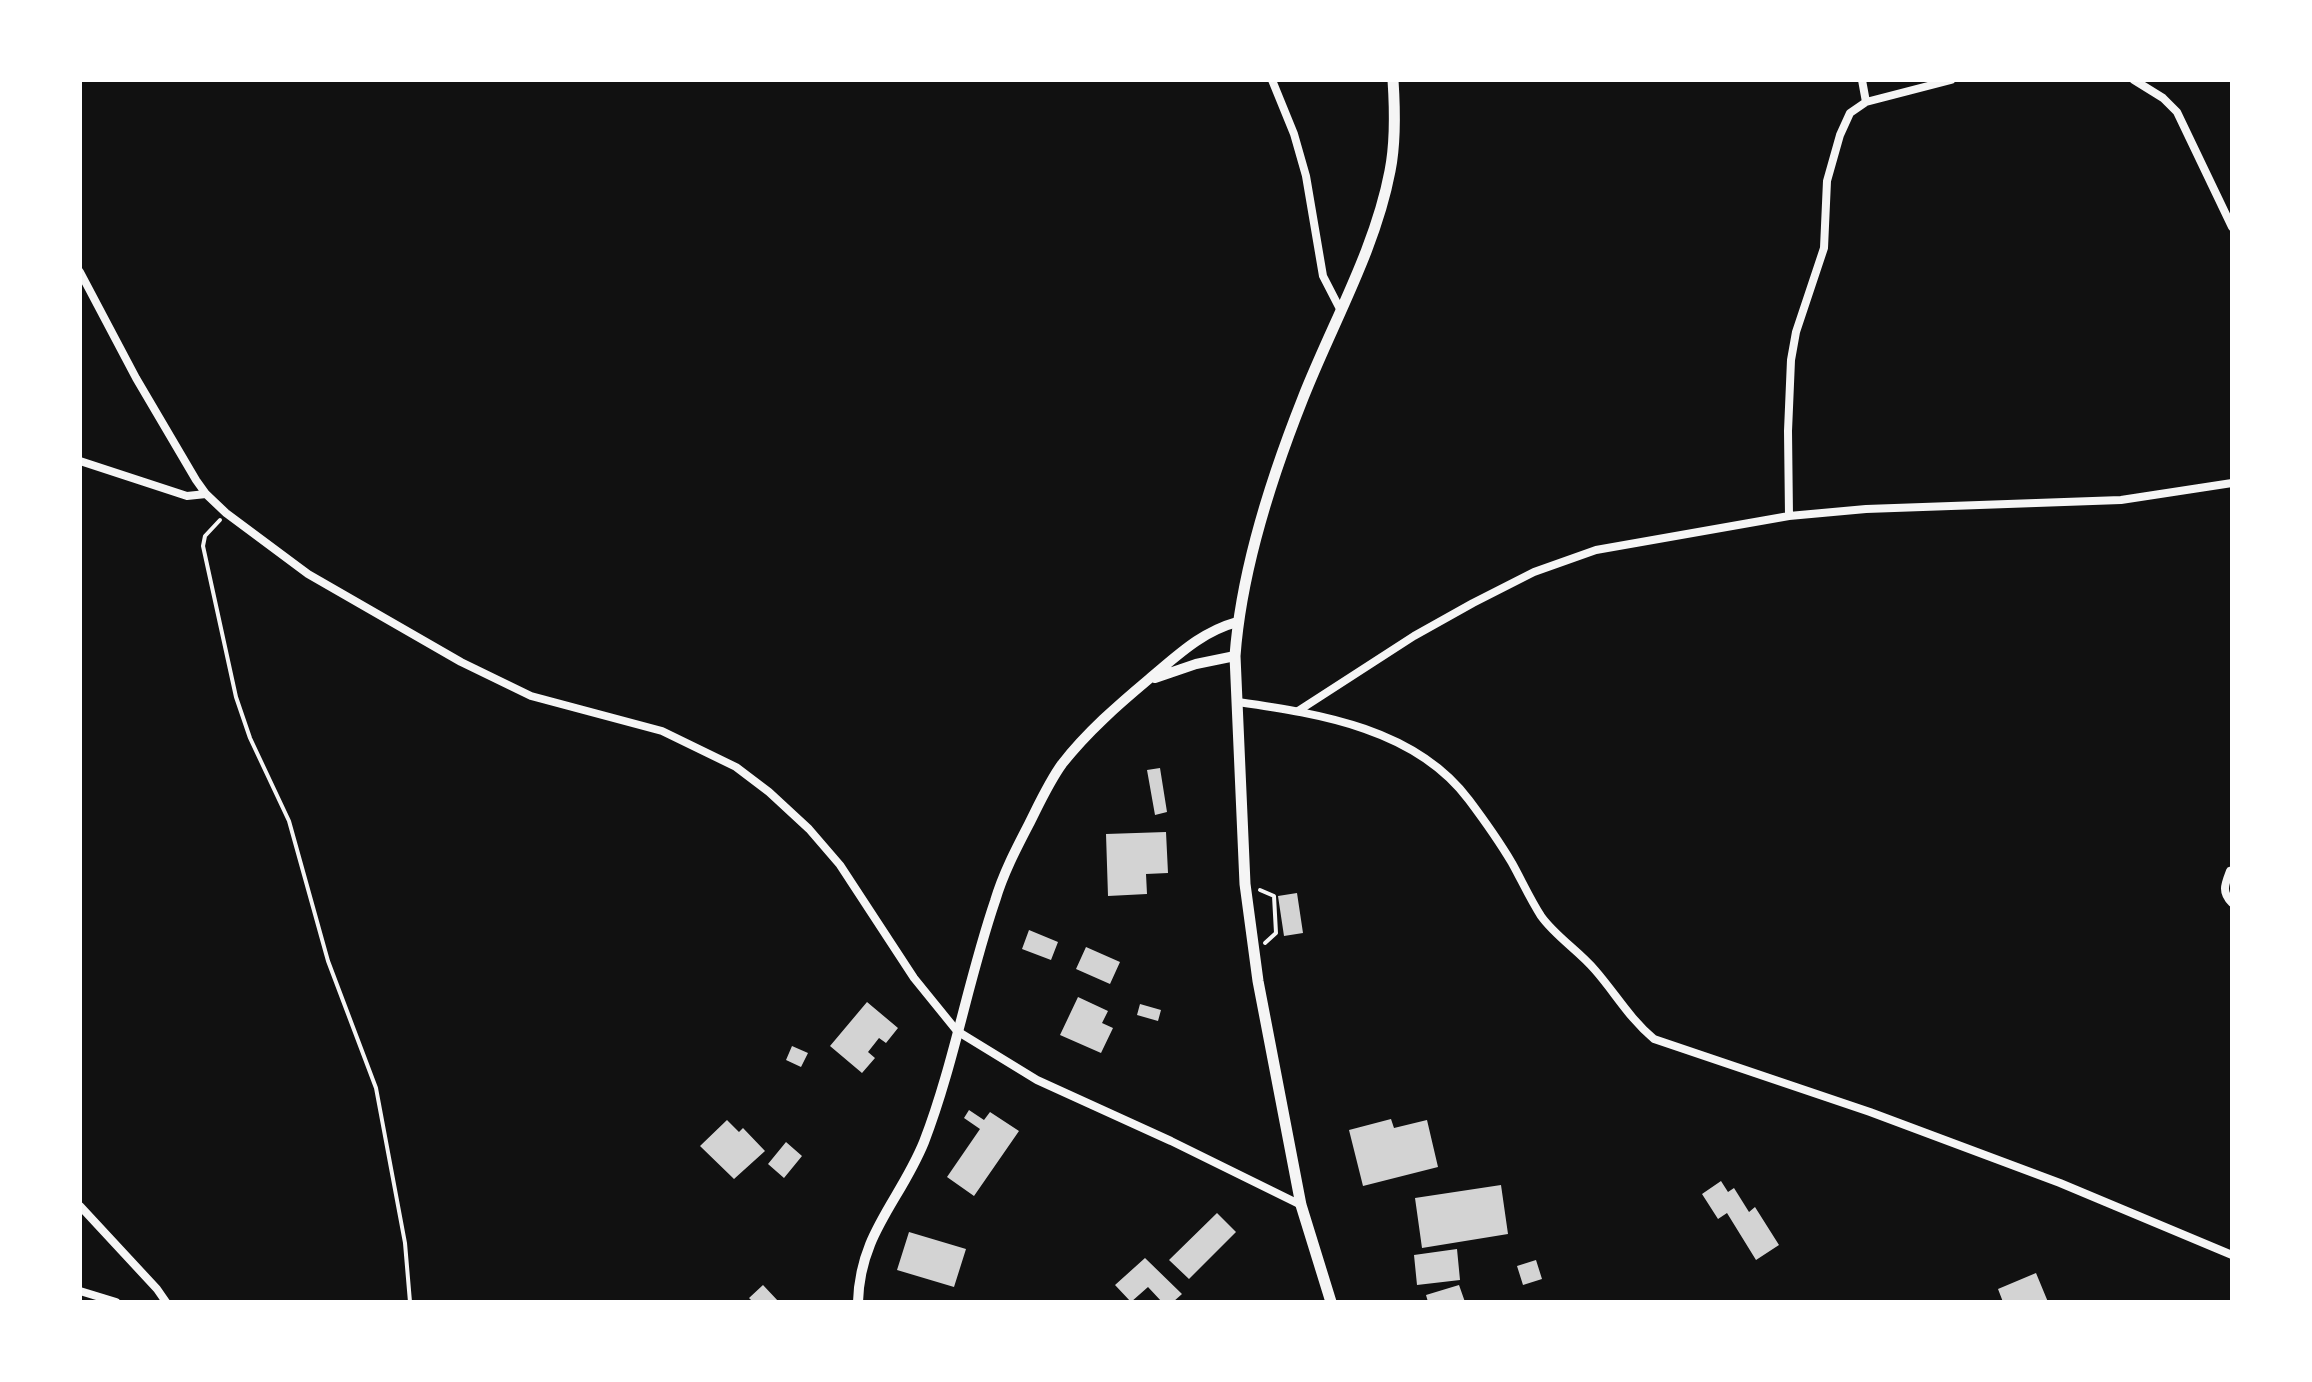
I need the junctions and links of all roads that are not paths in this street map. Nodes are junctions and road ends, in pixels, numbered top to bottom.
1 (1272, 80) edge
2 (1392, 80) edge
3 (1862, 80) edge
4 (1951, 80) edge
5 (2134, 80) edge
6 (1866, 102) junction
7 (2232, 226) edge
8 (80, 272) edge
9 (1340, 309) junction
10 (80, 461) edge
11 (2232, 482) edge
12 (206, 494) junction
13 (1790, 516) junction
14 (1237, 622) junction
15 (1235, 656) junction
16 (1145, 682) junction
17 (1238, 702) junction
18 (1298, 711) junction
19 (2230, 871) edge
20 (1260, 890) dead end
21 (2232, 903) edge
22 (1265, 944) dead end
23 (957, 1031) junction
24 (1301, 1205) junction
25 (80, 1206) edge
26 (2232, 1255) edge
27 (80, 1291) edge
28 (1330, 1299) edge
29 (116, 1302) edge
30 (166, 1302) edge
31 (858, 1302) edge
32 (1342, 1302) edge

1 - 9 street
2 - 9 main road
3 - 6 street
4 - 6 street
5 - 7 street
6 - 13 street
8 - 12 street
9 - 14 main road
10 - 12 street
11 - 13 street
12 - 23 street
13 - 18 street
14 - 15 main road
14 - 16 street
15 - 16 street
15 - 17 main road
16 - 23 street
17 - 18 street
17 - 24 main road
18 - 26 street
19 - 21 street
20 - 22 lane
23 - 24 street
23 - 31 street
24 - 28 main road
25 - 30 street
27 - 29 street
28 - 32 main road

